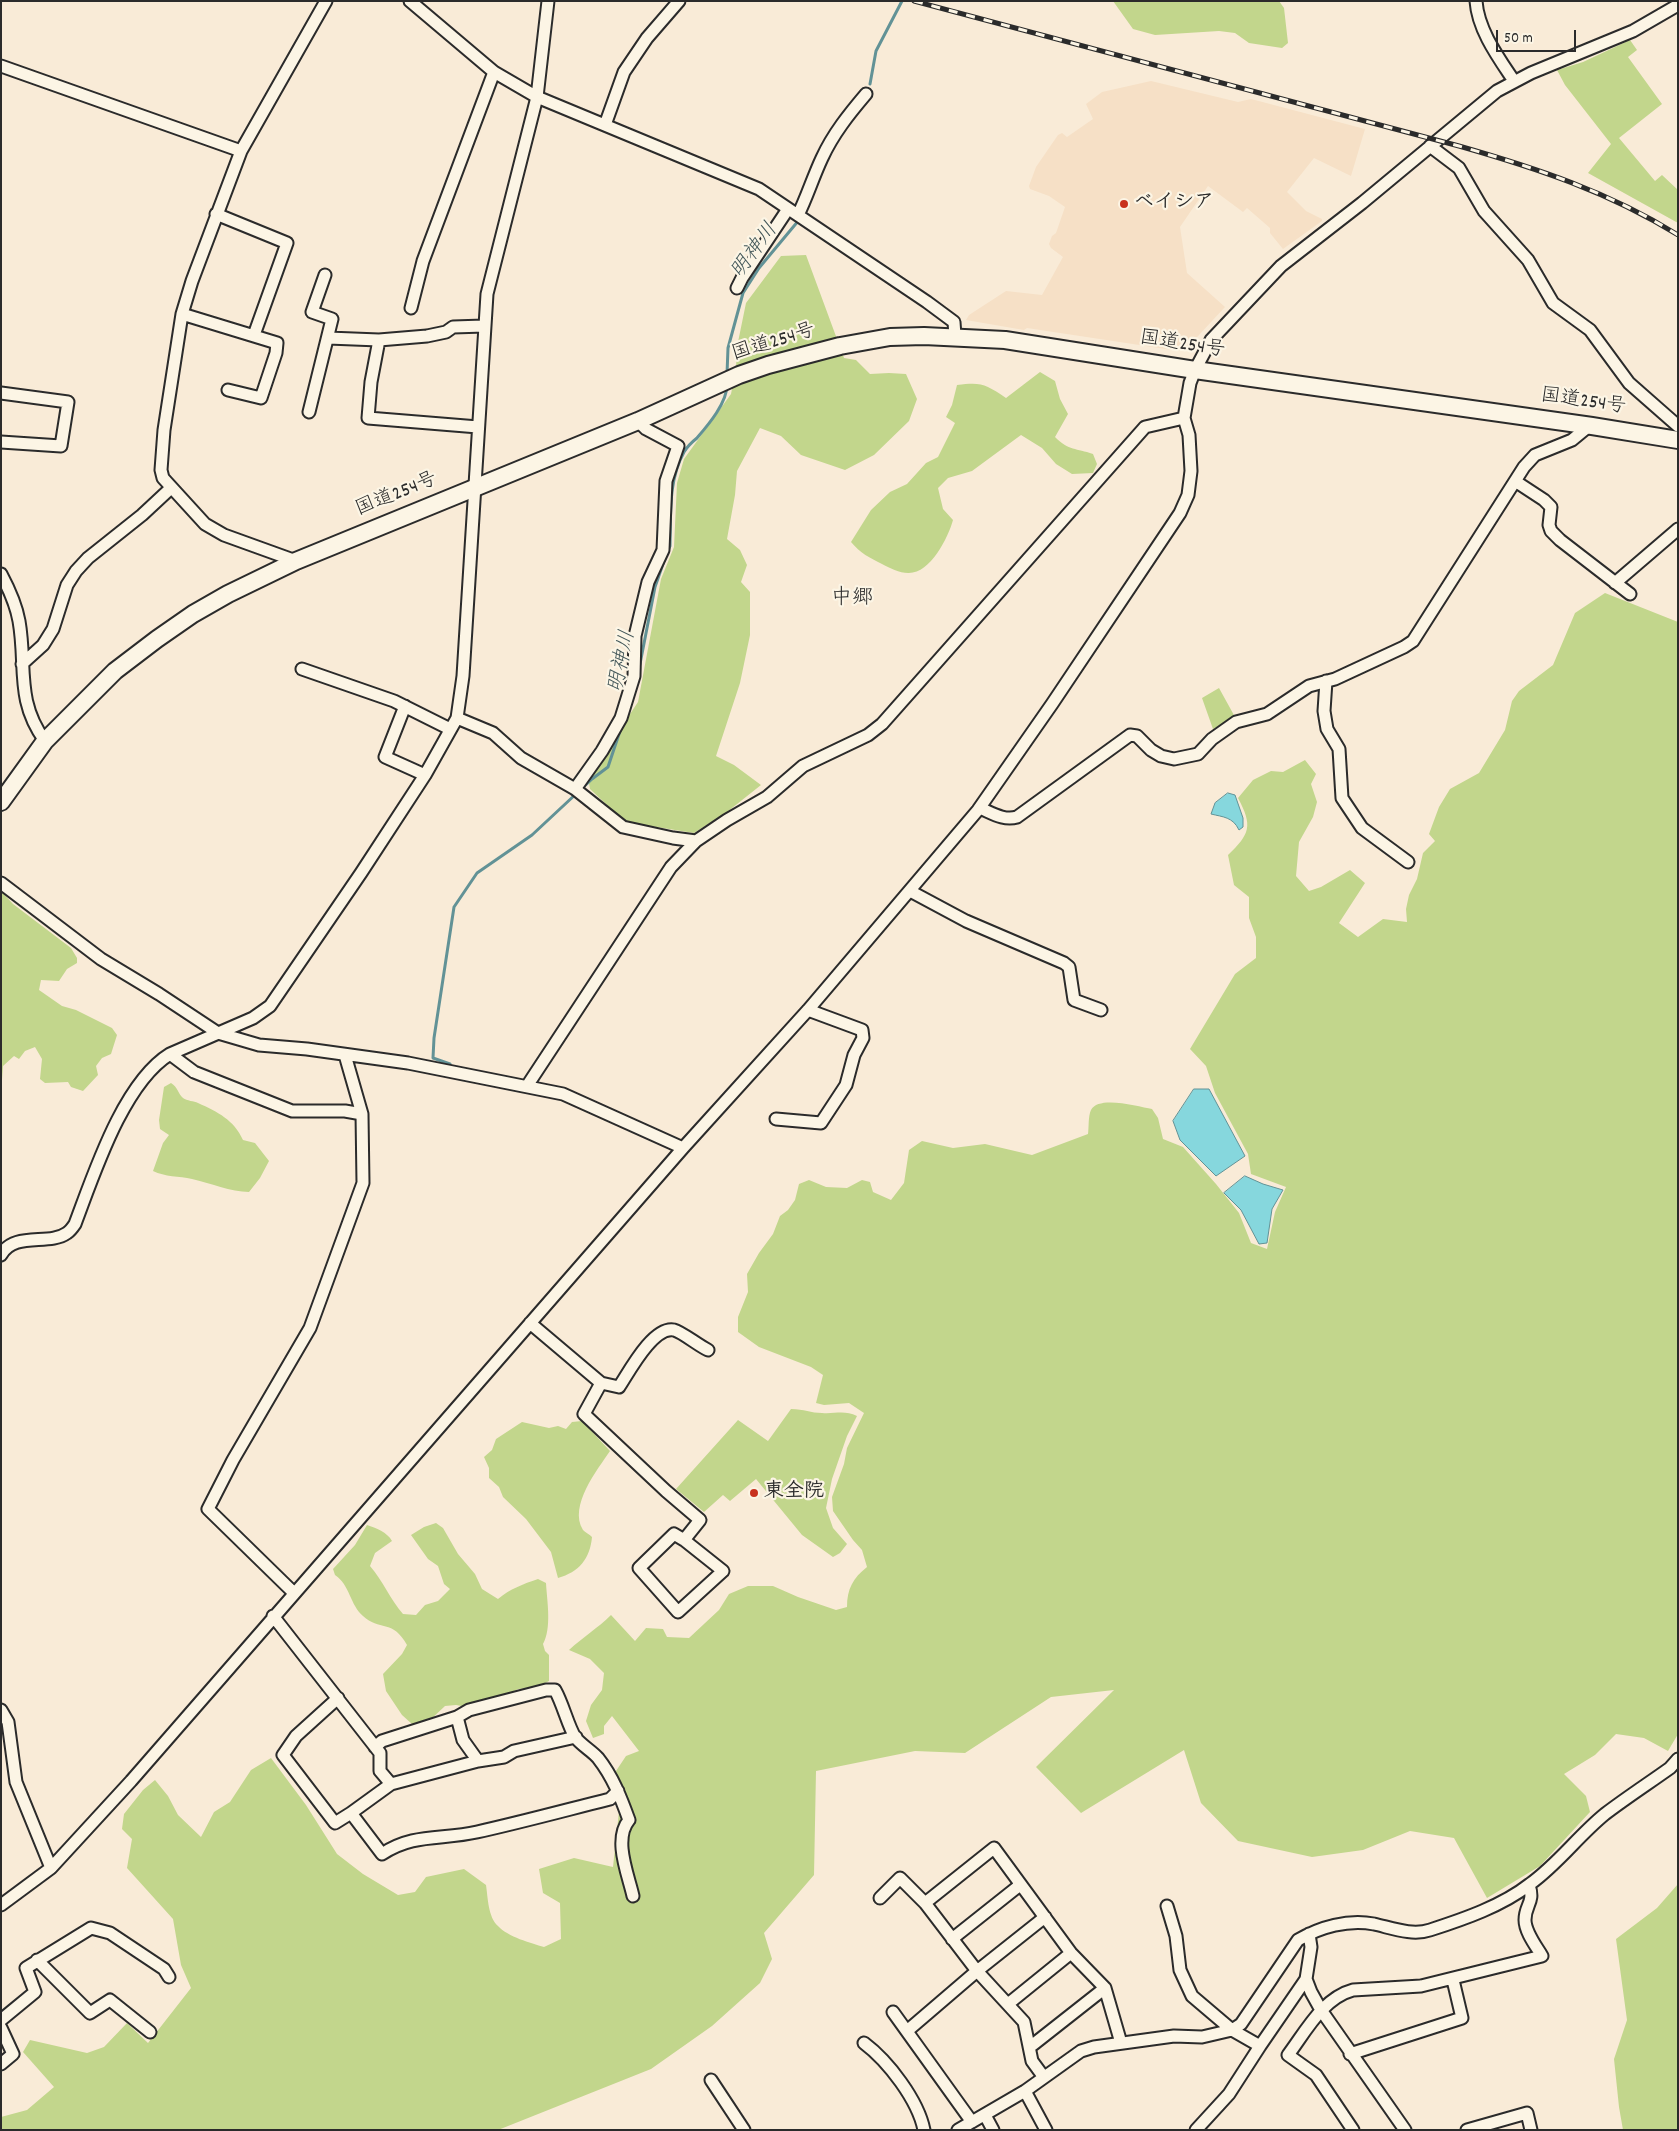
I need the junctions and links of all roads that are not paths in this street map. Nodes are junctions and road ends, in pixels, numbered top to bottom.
1 (326, 1) edge
2 (410, 1) edge
3 (548, 1) edge
4 (679, 1) edge
5 (1476, 1) edge
6 (1671, 5) edge
7 (1, 66) edge
8 (494, 72) junction
9 (1514, 81) junction
10 (866, 94) dead end
11 (538, 96) junction
12 (606, 125) junction
13 (1430, 146) junction
14 (241, 151) junction
15 (793, 212) junction
16 (216, 214) junction
17 (325, 275) dead end
18 (737, 288) dead end
19 (410, 308) dead end
20 (182, 314) junction
21 (484, 326) junction
22 (254, 336) junction
23 (955, 336) junction
24 (328, 338) junction
25 (379, 340) junction
26 (1195, 370) junction
27 (228, 390) dead end
28 (1, 394) edge
29 (309, 412) dead end
30 (1184, 418) junction
31 (638, 421) junction
32 (1589, 426) junction
33 (1678, 426) edge
34 (478, 427) junction
35 (1678, 440) edge
36 (1, 442) edge
37 (1515, 481) junction
38 (171, 488) junction
39 (474, 488) junction
40 (1678, 529) edge
41 (296, 561) junction
42 (1, 574) edge
43 (1615, 584) junction
44 (1630, 594) dead end
45 (1, 599) edge
46 (14, 600) junction
47 (22, 664) junction
48 (302, 669) dead end
49 (1326, 681) junction
50 (405, 706) junction
51 (457, 718) junction
52 (450, 729) junction
53 (45, 741) junction
54 (425, 775) junction
55 (580, 792) junction
56 (1, 802) edge
57 (980, 808) junction
58 (696, 841) junction
59 (1408, 862) dead end
60 (1, 883) edge
61 (910, 891) junction
62 (808, 1010) junction
63 (1101, 1010) dead end
64 (218, 1033) junction
65 (170, 1054) junction
66 (345, 1055) junction
67 (527, 1086) junction
68 (362, 1114) junction
69 (776, 1119) dead end
70 (683, 1148) junction
71 (1, 1256) edge
72 (530, 1323) junction
73 (708, 1350) dead end
74 (601, 1383) junction
75 (684, 1540) junction
76 (294, 1593) junction
77 (273, 1616) junction
78 (338, 1698) junction
79 (1, 1710) edge
80 (457, 1717) junction
81 (576, 1737) junction
82 (375, 1747) junction
83 (1678, 1759) edge
84 (478, 1761) junction
85 (390, 1784) junction
86 (618, 1790) junction
87 (351, 1813) junction
88 (51, 1868) junction
89 (1020, 1885) junction
90 (1530, 1885) junction
91 (633, 1896) dead end
92 (880, 1898) dead end
93 (925, 1903) junction
94 (1, 1905) edge
95 (1167, 1906) dead end
96 (1045, 1917) junction
97 (1309, 1934) junction
98 (952, 1939) junction
99 (1071, 1954) junction
100 (38, 1960) junction
101 (977, 1971) junction
102 (169, 1978) dead end
103 (1306, 1979) junction
104 (1453, 1980) junction
105 (1105, 1988) junction
106 (1008, 2004) junction
107 (1321, 2010) junction
108 (893, 2012) dead end
109 (1, 2020) edge
110 (1, 2028) edge
111 (1232, 2030) junction
112 (907, 2031) junction
113 (150, 2032) dead end
114 (864, 2043) dead end
115 (1121, 2043) junction
116 (1260, 2046) junction
117 (1030, 2047) junction
118 (1350, 2054) junction
119 (1, 2064) edge
120 (1043, 2076) junction
121 (711, 2080) dead end
122 (1024, 2091) junction
123 (985, 2115) junction
124 (972, 2122) junction
125 (1199, 2129) edge
126 (1471, 2129) edge
127 (744, 2130) edge
128 (924, 2130) edge
129 (958, 2130) edge
130 (993, 2130) edge
131 (1046, 2130) edge
132 (1353, 2130) edge
133 (1405, 2130) edge
134 (1531, 2130) edge

1 - 14 street
2 - 8 street
3 - 11 street
4 - 12 street
5 - 9 street
6 - 9 street
7 - 14 street
8 - 11 street
8 - 19 street
9 - 13 street
10 - 15 street
11 - 12 street
11 - 21 street
12 - 15 street
13 - 26 street
13 - 33 street
14 - 16 street
15 - 18 street
15 - 23 street
16 - 20 street
16 - 22 street
17 - 24 street
20 - 22 street
20 - 38 street
21 - 25 street
21 - 34 street
22 - 27 street
23 - 26 highway, 国道254号
23 - 31 highway, 国道254号
24 - 25 street
24 - 29 street
25 - 34 street
26 - 30 street
26 - 32 highway, 国道254号
28 - 36 street
30 - 57 street
30 - 58 street
31 - 39 highway, 国道254号
31 - 55 street
32 - 35 highway, 国道254号
32 - 37 street
34 - 39 street
37 - 43 street
37 - 49 street
38 - 41 street
38 - 47 street
39 - 41 highway, 国道254号
39 - 51 street
40 - 43 street
41 - 53 highway, 国道254号
42 - 46 street
43 - 44 street
45 - 46 street
46 - 47 street
47 - 53 street
48 - 50 street
49 - 57 street
49 - 59 street
50 - 52 street
50 - 54 street
51 - 52 street
51 - 55 street
52 - 54 street
53 - 56 highway, 国道254号
54 - 64 street
55 - 58 street
57 - 61 street
58 - 67 street
60 - 64 street
61 - 62 street
61 - 63 street
62 - 69 street
62 - 70 street
64 - 65 street
64 - 66 street
65 - 68 street
65 - 71 street
66 - 67 street
66 - 68 street
67 - 70 street
68 - 76 street
70 - 72 street
72 - 74 street
72 - 76 street
73 - 74 street
74 - 75 street
75 - 75 street
76 - 77 street
77 - 78 street
77 - 88 street
78 - 82 street
78 - 87 street
79 - 88 street
80 - 81 street
80 - 82 street
80 - 84 street
81 - 84 street
81 - 86 street
82 - 85 street
83 - 90 street
84 - 85 street
85 - 87 street
86 - 87 street
86 - 91 street
88 - 94 street
89 - 93 street
89 - 96 street
89 - 98 street
90 - 97 street
90 - 104 street
92 - 93 street
93 - 98 street
95 - 111 street
96 - 99 street
96 - 101 street
97 - 103 street
97 - 111 street
98 - 101 street
99 - 105 street
99 - 106 street
100 - 102 street
100 - 109 street
100 - 113 street
101 - 106 street
101 - 112 street
103 - 107 street
103 - 116 street
104 - 107 street
104 - 118 street
105 - 115 street
105 - 117 street
106 - 117 street
107 - 118 street
107 - 132 street
108 - 112 street
110 - 119 street
111 - 115 street
111 - 116 street
112 - 124 street
114 - 128 street
115 - 120 street
116 - 125 street
117 - 120 street
118 - 133 street
120 - 122 street
121 - 127 street
122 - 123 street
122 - 131 street
123 - 124 street
123 - 130 street
124 - 129 street
126 - 134 street

